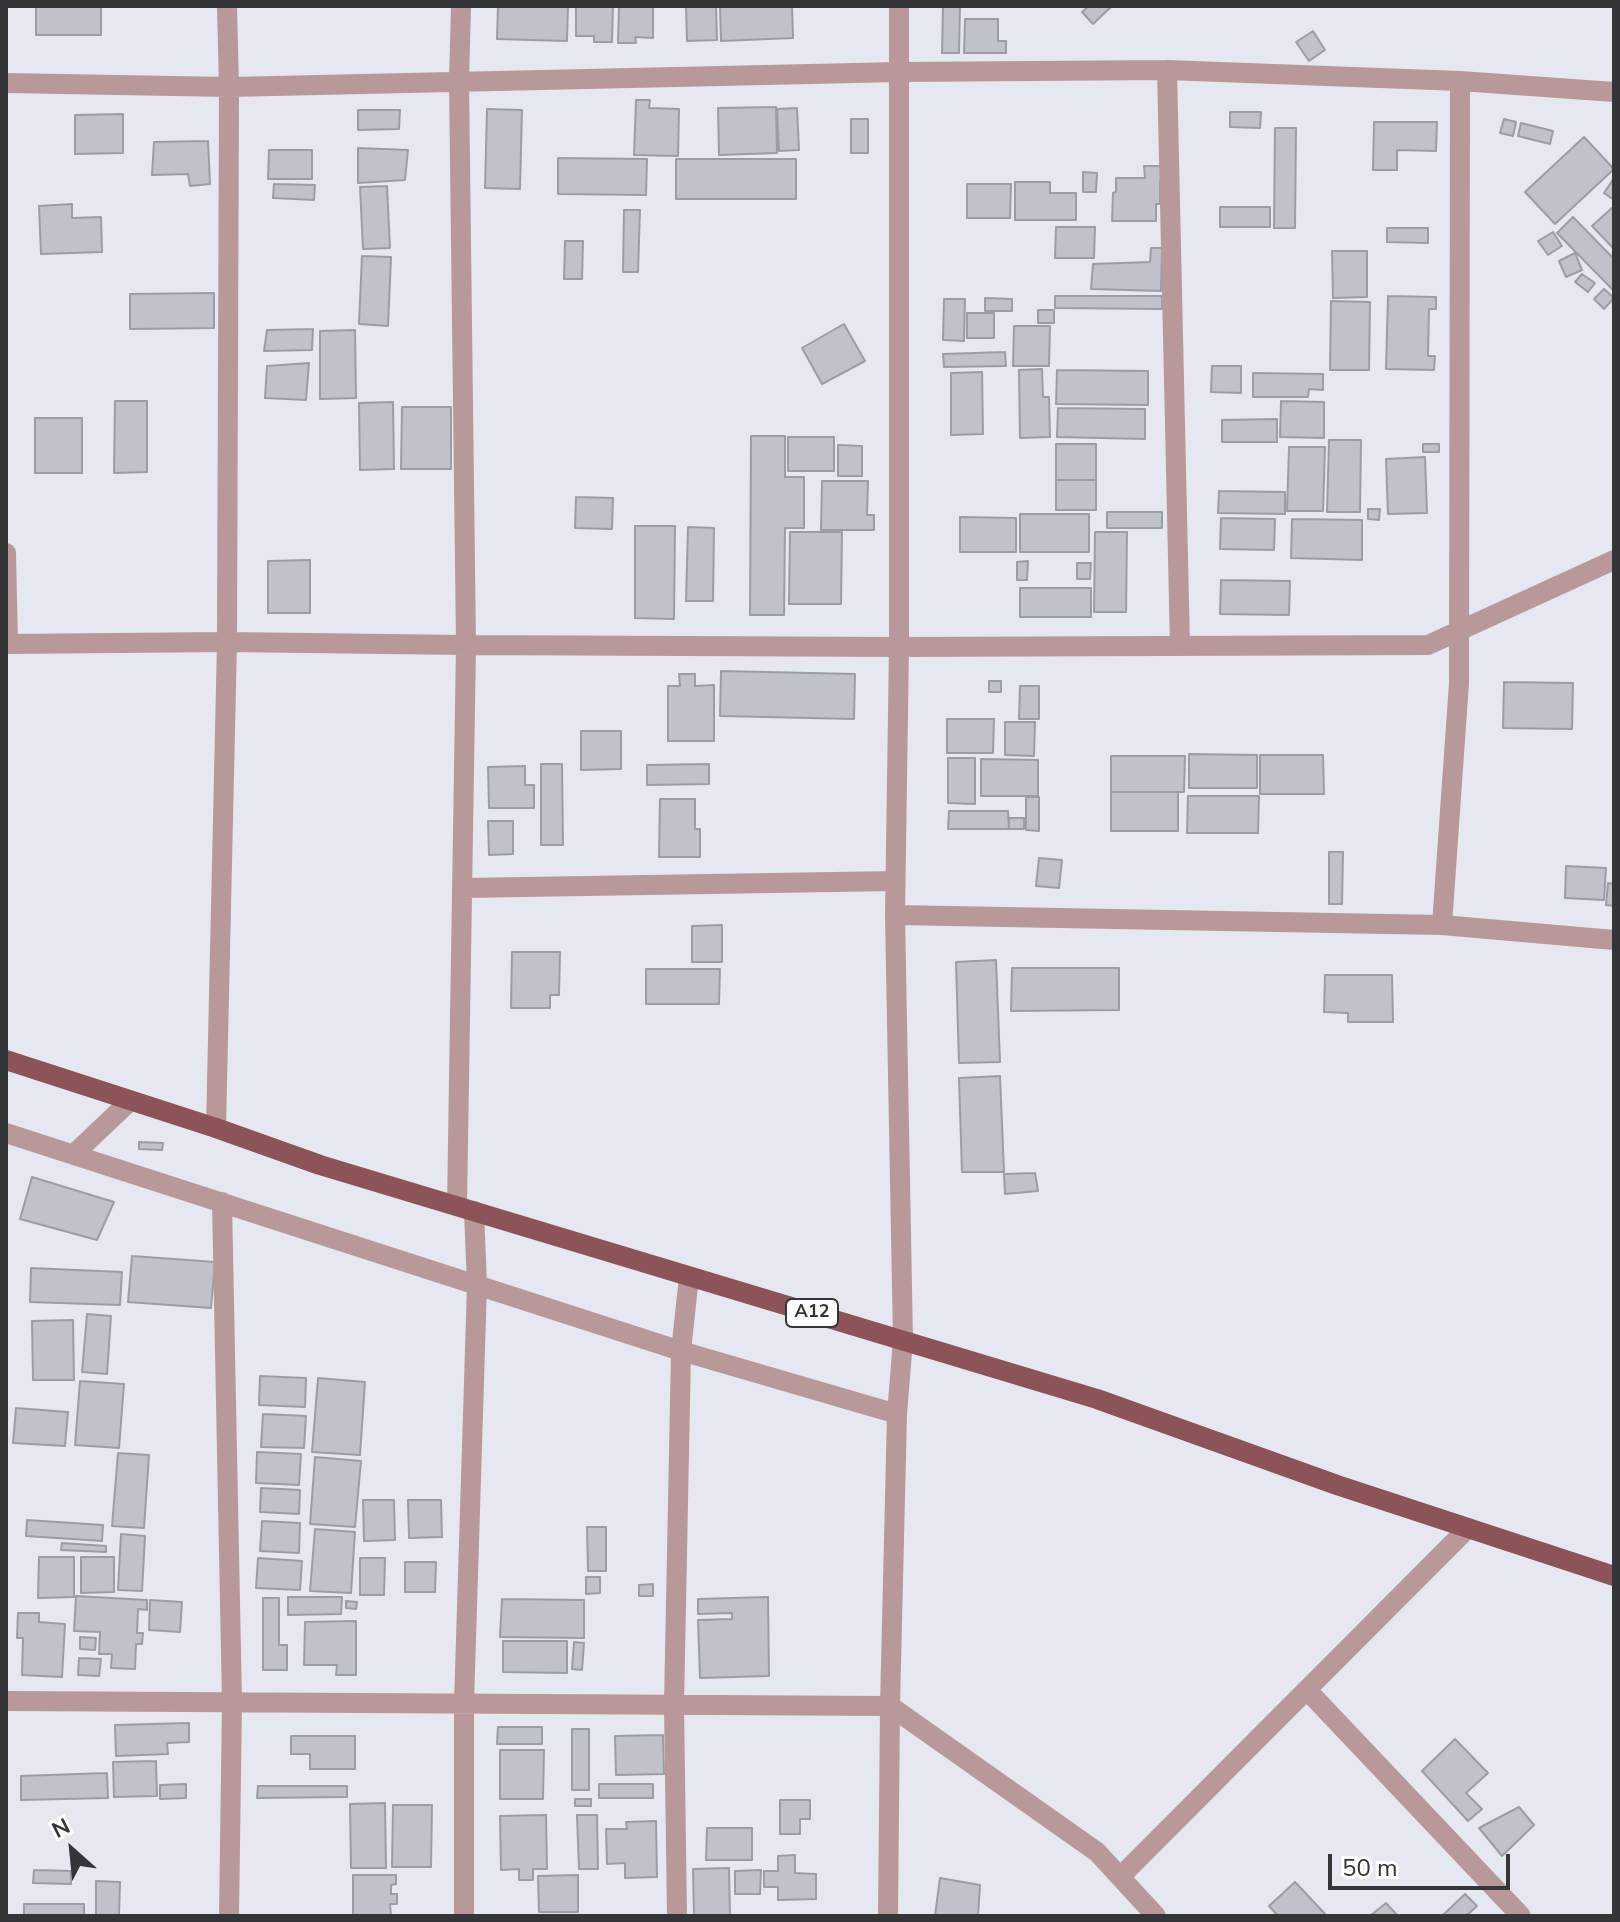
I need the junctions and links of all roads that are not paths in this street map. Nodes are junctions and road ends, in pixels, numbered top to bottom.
1 (227, 6) edge
2 (461, 6) edge
3 (899, 6) edge
4 (1167, 70) junction
5 (899, 72) junction
6 (459, 81) junction
7 (1460, 81) junction
8 (6, 83) edge
9 (229, 87) junction
10 (1614, 92) edge
11 (6, 553) edge
12 (1614, 560) edge
13 (1460, 630) junction
14 (227, 642) junction
15 (7, 644) edge
16 (466, 645) junction
17 (1180, 646) junction
18 (899, 647) junction
19 (895, 881) junction
20 (462, 888) junction
21 (895, 915) junction
22 (1442, 925) junction
23 (1614, 940) edge
24 (6, 1060) edge
25 (130, 1101) junction
26 (216, 1128) junction
27 (6, 1133) edge
28 (74, 1154) junction
29 (222, 1202) junction
30 (465, 1209) junction
31 (689, 1277) junction
32 (477, 1285) junction
33 (903, 1340) junction
34 (681, 1351) junction
35 (897, 1414) junction
36 (1468, 1528) junction
37 (1614, 1576) edge
38 (1307, 1690) junction
39 (6, 1701) edge
40 (232, 1702) junction
41 (464, 1703) junction
42 (674, 1705) junction
43 (890, 1706) junction
44 (1120, 1877) junction
45 (229, 1916) edge
46 (464, 1916) edge
47 (677, 1916) edge
48 (888, 1916) edge
49 (1156, 1916) edge
50 (1521, 1916) edge

1 - 9 street
2 - 6 street
3 - 5 street
4 - 5 street
4 - 7 street
4 - 17 street
5 - 6 street
5 - 18 street
6 - 9 street
6 - 16 street
7 - 10 street
7 - 13 street
8 - 9 street
9 - 14 street
11 - 15 street
12 - 13 street
13 - 17 street
13 - 22 street
14 - 15 street
14 - 16 street
14 - 26 street
16 - 18 street
16 - 20 street
17 - 18 street
18 - 19 street
19 - 20 street
19 - 21 street
20 - 30 street
21 - 22 street
21 - 33 street
22 - 23 street
24 - 25 main road, A12
25 - 26 main road, A12
25 - 28 street
26 - 30 main road, A12
27 - 28 street
28 - 29 street
29 - 32 street
29 - 40 street
30 - 31 main road, A12
30 - 32 street
31 - 33 main road, A12
31 - 34 street
32 - 34 street
32 - 41 street
33 - 35 street
33 - 36 main road, A12
34 - 35 street
34 - 42 street
35 - 43 street
36 - 37 main road, A12
36 - 38 street
38 - 44 street
38 - 50 street
39 - 40 street
40 - 41 street
40 - 45 street
41 - 42 street
41 - 46 street
42 - 43 street
42 - 47 street
43 - 44 street
43 - 48 street
44 - 49 street

